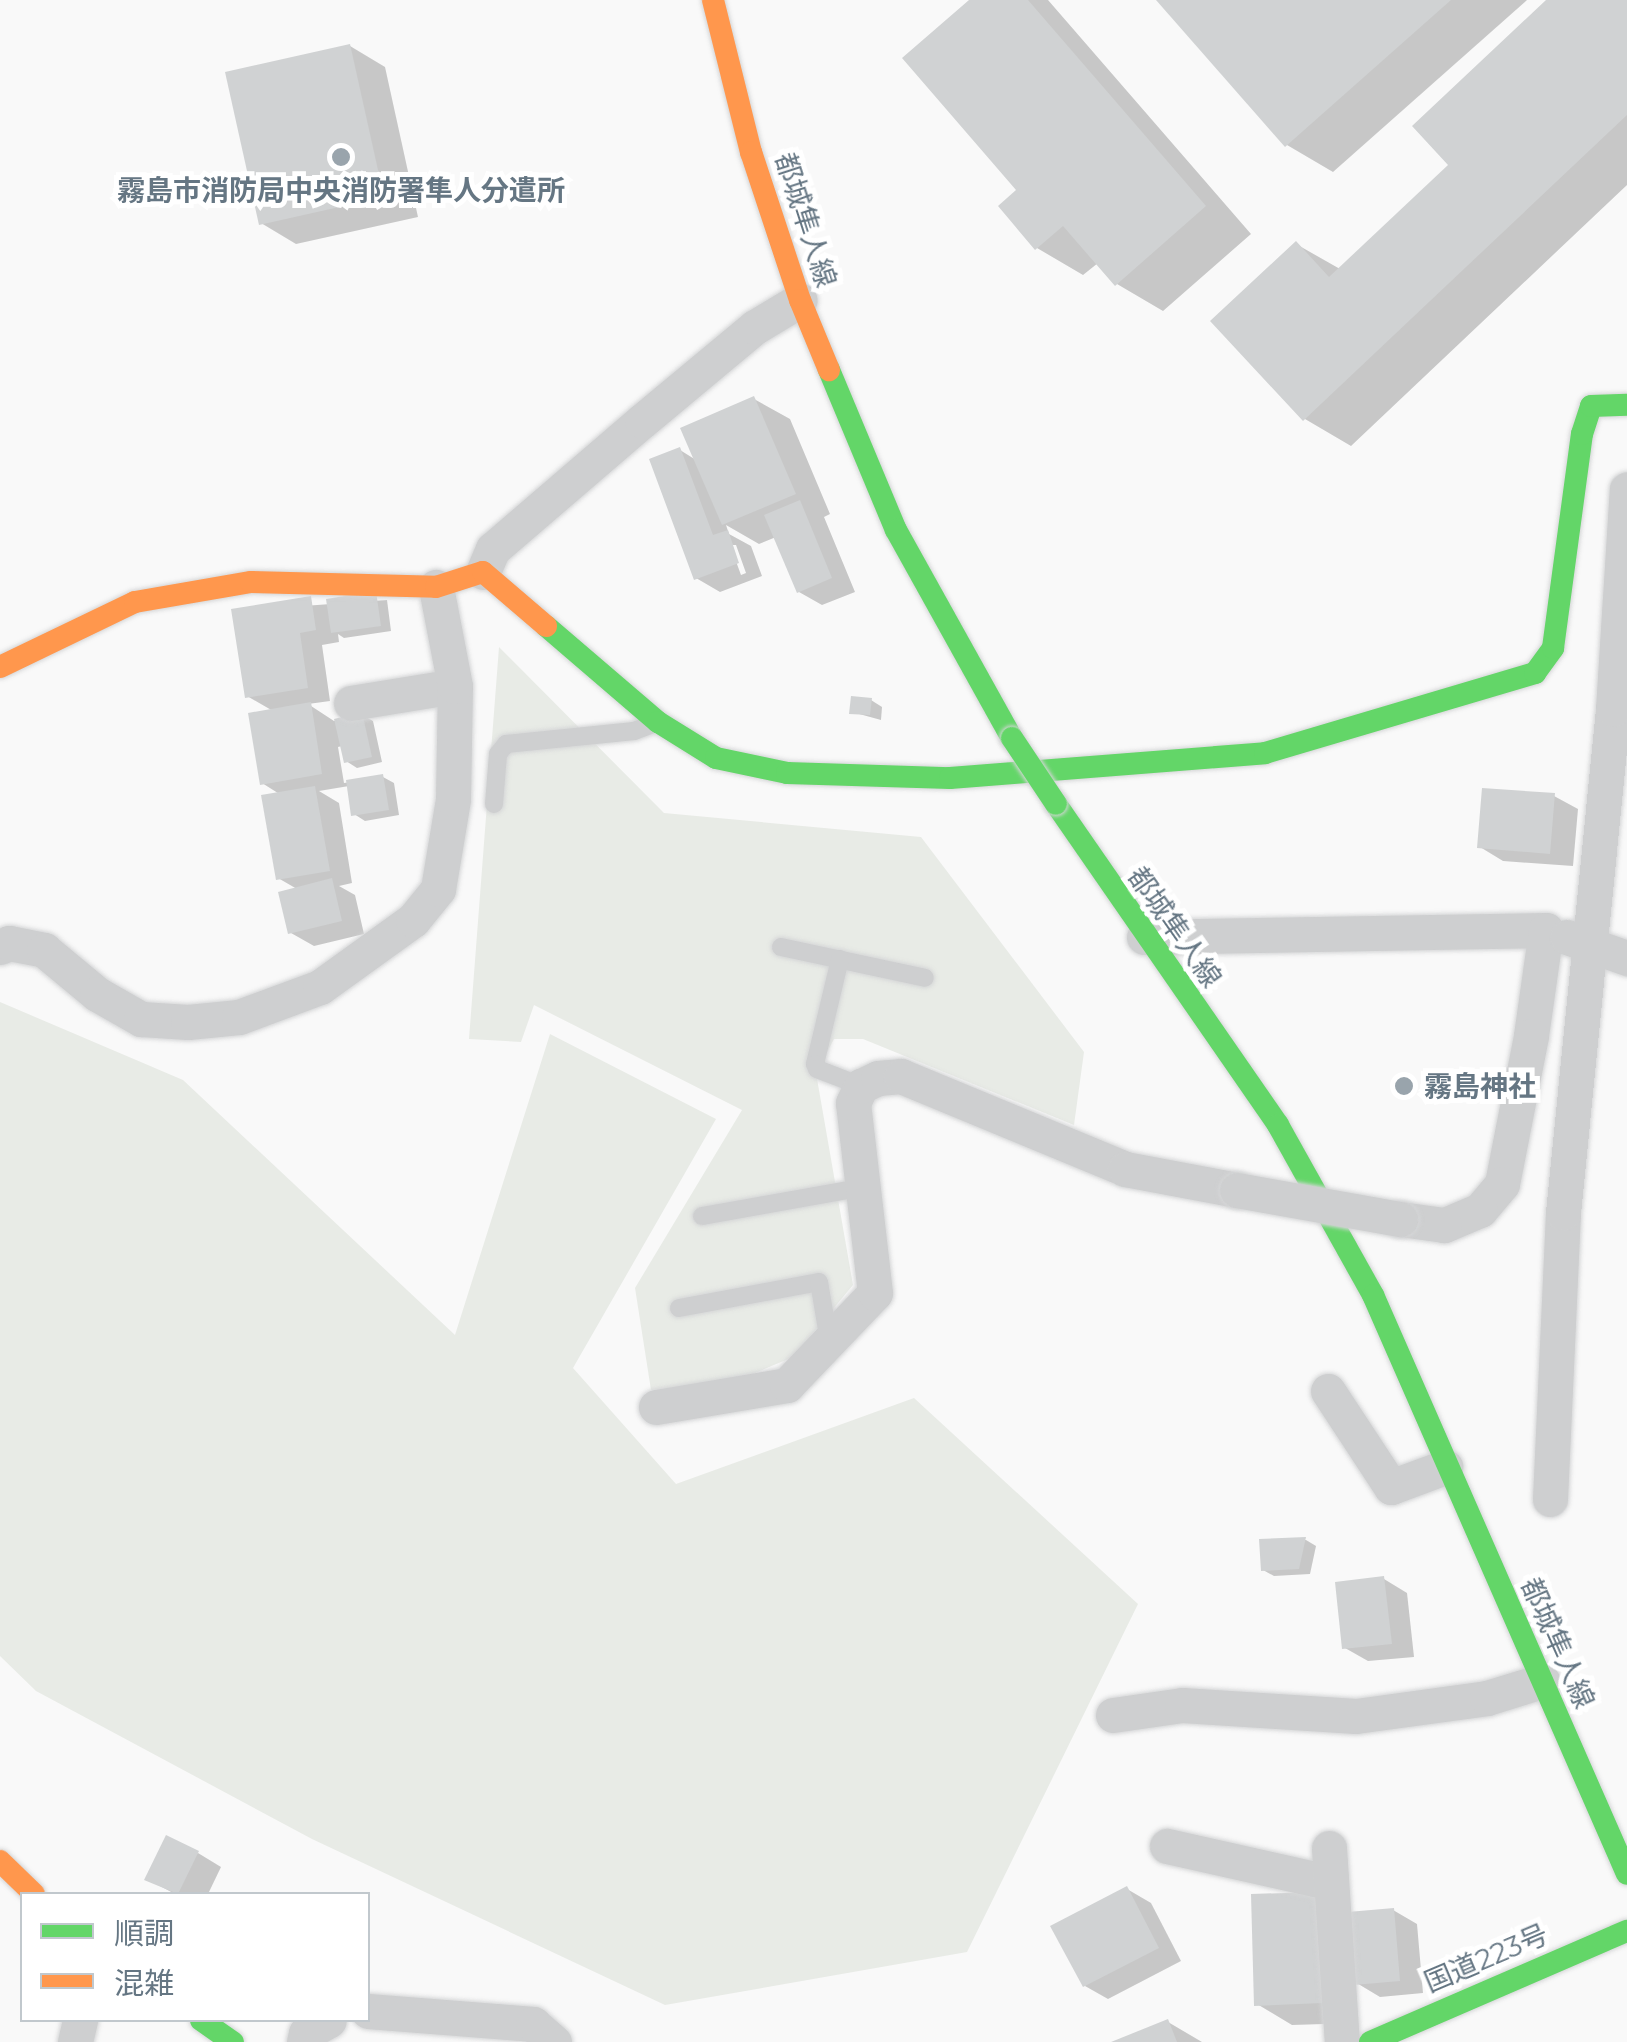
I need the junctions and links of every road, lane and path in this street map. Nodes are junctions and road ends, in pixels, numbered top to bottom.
1 (713, 0) edge
2 (800, 300) junction
3 (1627, 405) edge
4 (1627, 489) edge
5 (483, 572) junction
6 (436, 588) junction
7 (3, 658) edge
8 (454, 686) junction
9 (1620, 698) edge
10 (351, 703) dead end
11 (658, 722) junction
12 (494, 804) dead end
13 (1546, 930) junction
14 (1144, 937) junction
15 (1586, 944) junction
16 (0, 947) edge
17 (780, 947) dead end
18 (1627, 958) edge
19 (840, 959) junction
20 (925, 978) dead end
21 (861, 1086) junction
22 (864, 1187) junction
23 (702, 1216) dead end
24 (679, 1308) dead end
25 (829, 1342) junction
26 (1328, 1391) dead end
27 (656, 1407) dead end
28 (1445, 1467) junction
29 (1550, 1498) dead end
30 (1542, 1681) junction
31 (1113, 1715) dead end
32 (1167, 1846) dead end
33 (0, 1861) edge
34 (1627, 1874) edge
35 (32, 1892) edge
36 (1627, 1931) edge
37 (370, 2012) edge
38 (204, 2022) edge
39 (325, 2022) edge
40 (1376, 2040) edge
41 (233, 2042) edge
42 (304, 2042) edge
43 (554, 2042) edge
44 (1342, 2042) edge

1 - 2 main road, 都城隼人線
2 - 5 street
2 - 14 main road, 都城隼人線, bridge
3 - 11 main road
4 - 9 street
5 - 6 main road
5 - 11 main road
6 - 7 main road
6 - 8 street
8 - 10 street
8 - 16 street
9 - 15 street
11 - 12 lane
13 - 14 street
13 - 15 street
13 - 21 street, bridge
14 - 28 main road, 都城隼人線
15 - 18 street
15 - 29 street
17 - 19 lane
19 - 20 lane
19 - 21 lane
21 - 22 street
22 - 23 lane
22 - 25 street
24 - 25 lane
25 - 27 street
26 - 28 street
28 - 30 main road, 都城隼人線
30 - 31 street
30 - 34 main road, 都城隼人線
32 - 44 street
33 - 35 main road
36 - 40 main road, 国道223号
37 - 43 street
38 - 41 main road
39 - 42 street

